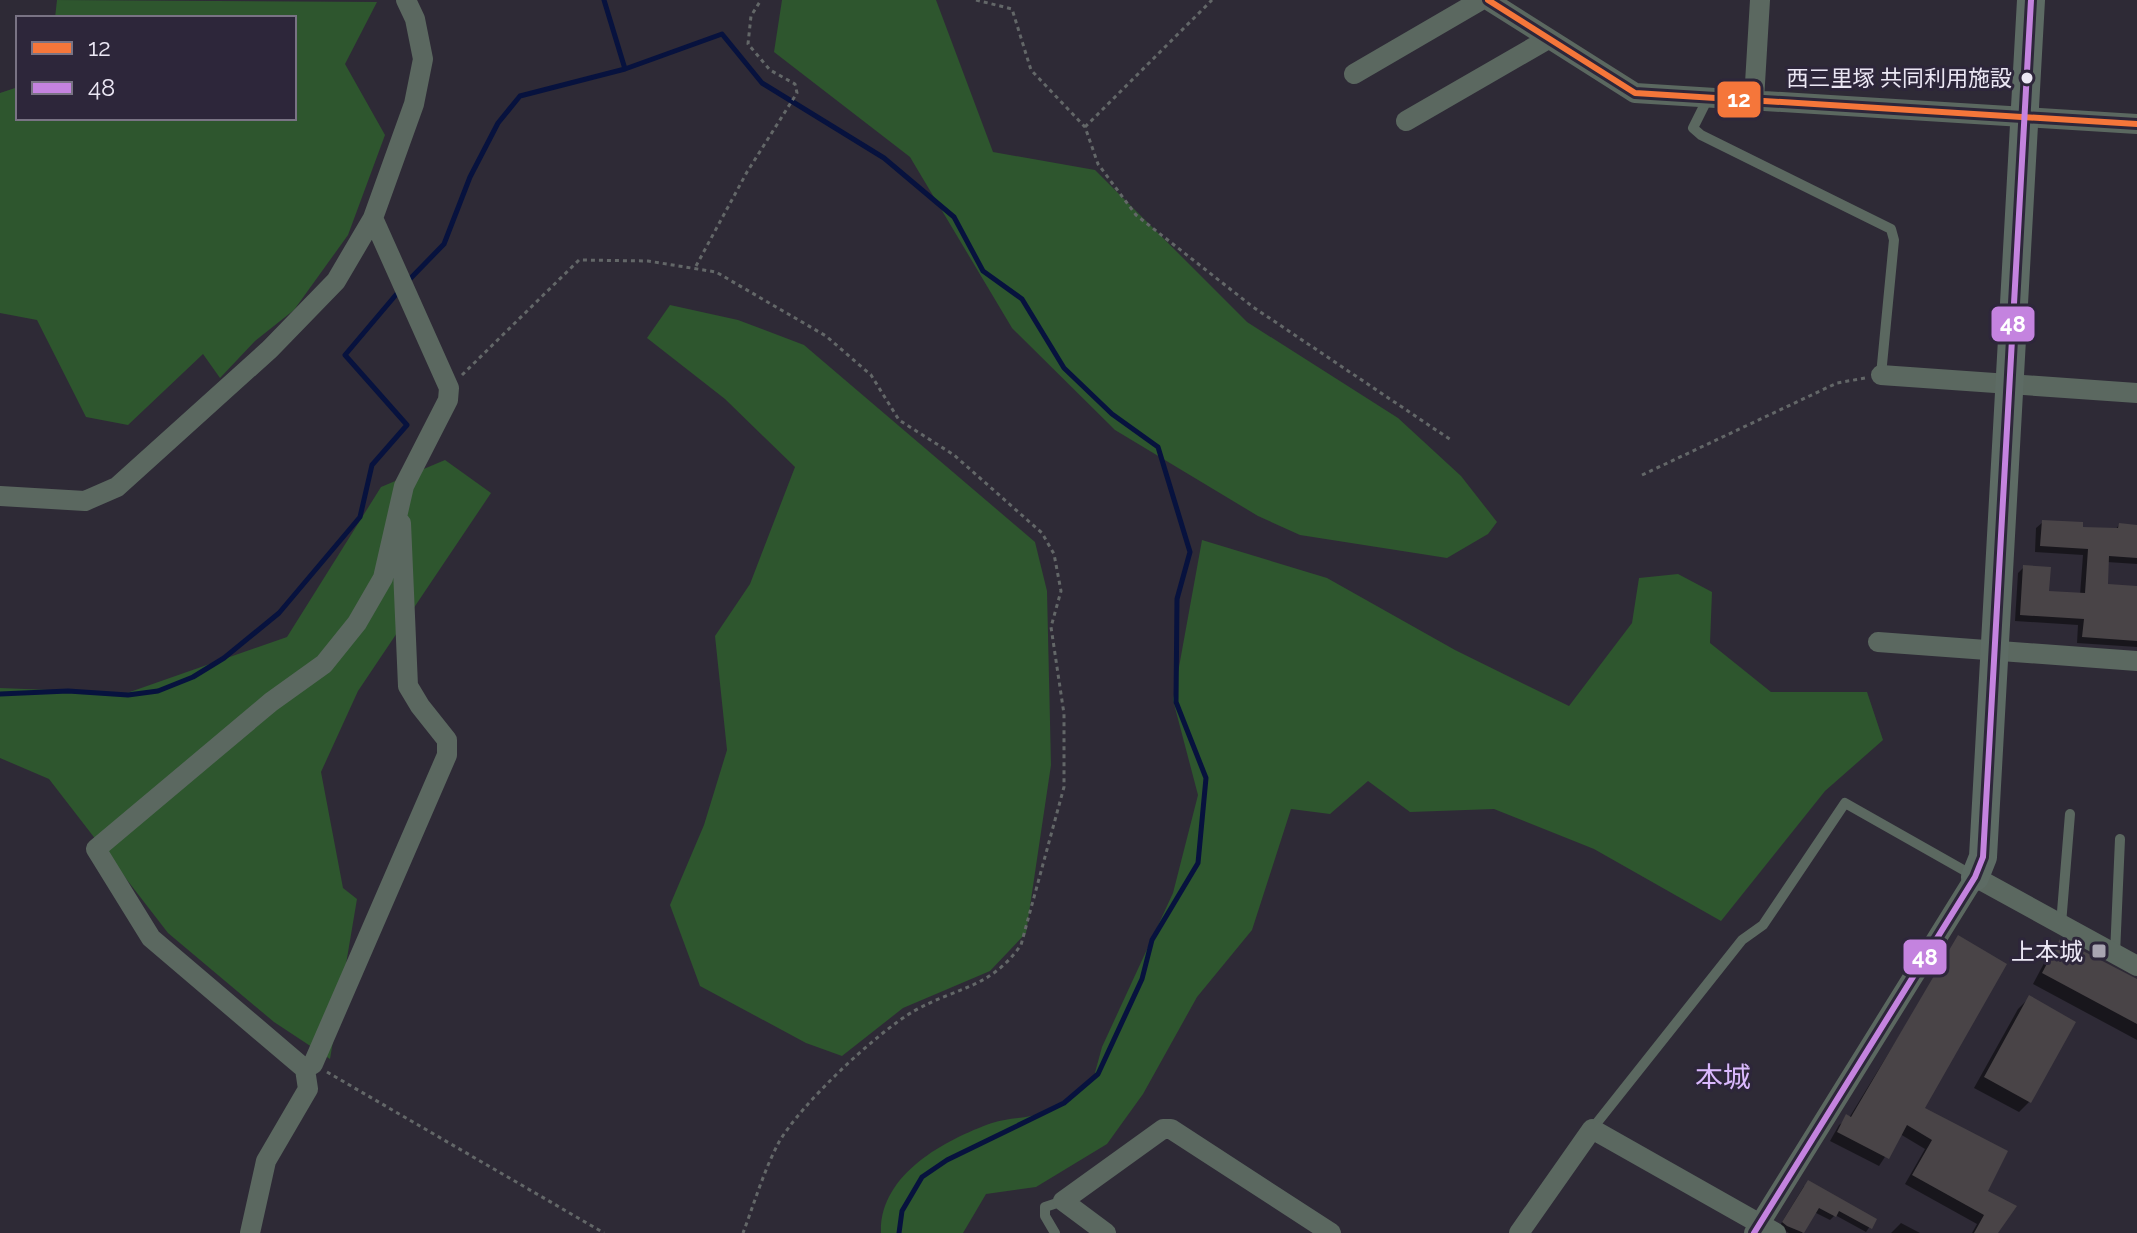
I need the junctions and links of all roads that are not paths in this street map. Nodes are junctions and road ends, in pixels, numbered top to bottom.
1 (406, 0) edge
2 (1481, 0) edge
3 (1488, 0) edge
4 (1760, 0) edge
5 (2031, 0) edge
6 (1548, 39) junction
7 (1354, 74) dead end
8 (1708, 98) junction
9 (1754, 100) junction
10 (2024, 117) junction
11 (1406, 121) dead end
12 (2137, 124) edge
13 (373, 218) junction
14 (1881, 375) joint
15 (2008, 384) junction
16 (2137, 393) edge
17 (0, 496) edge
18 (400, 499) junction
19 (1878, 642) dead end
20 (1994, 652) junction
21 (2137, 661) edge
22 (2070, 814) dead end
23 (2120, 839) dead end
24 (1975, 877) junction
25 (2061, 924) junction
26 (2115, 954) junction
27 (2137, 966) edge
28 (309, 1067) junction
29 (1592, 1129) junction
30 (1063, 1201) junction
31 (1763, 1230) edge
32 (250, 1233) edge
33 (1055, 1233) edge
34 (1106, 1233) edge
35 (1331, 1233) edge
36 (1519, 1233) edge

1 - 13 street
2 - 7 street
3 - 6 street
4 - 9 street
5 - 10 street
6 - 8 street
6 - 11 street
8 - 9 street
8 - 14 lane
9 - 10 street
10 - 12 street
10 - 15 street
13 - 17 street
13 - 18 street
14 - 15 street
15 - 16 street
15 - 20 street
18 - 28 street
18 - 28 street
19 - 20 street
20 - 21 street
20 - 24 street
22 - 25 lane
23 - 26 lane
24 - 25 street
24 - 29 lane
24 - 31 street
25 - 26 street
26 - 27 street
28 - 32 street
29 - 31 street
29 - 36 street
30 - 33 lane
30 - 34 street
30 - 35 street

